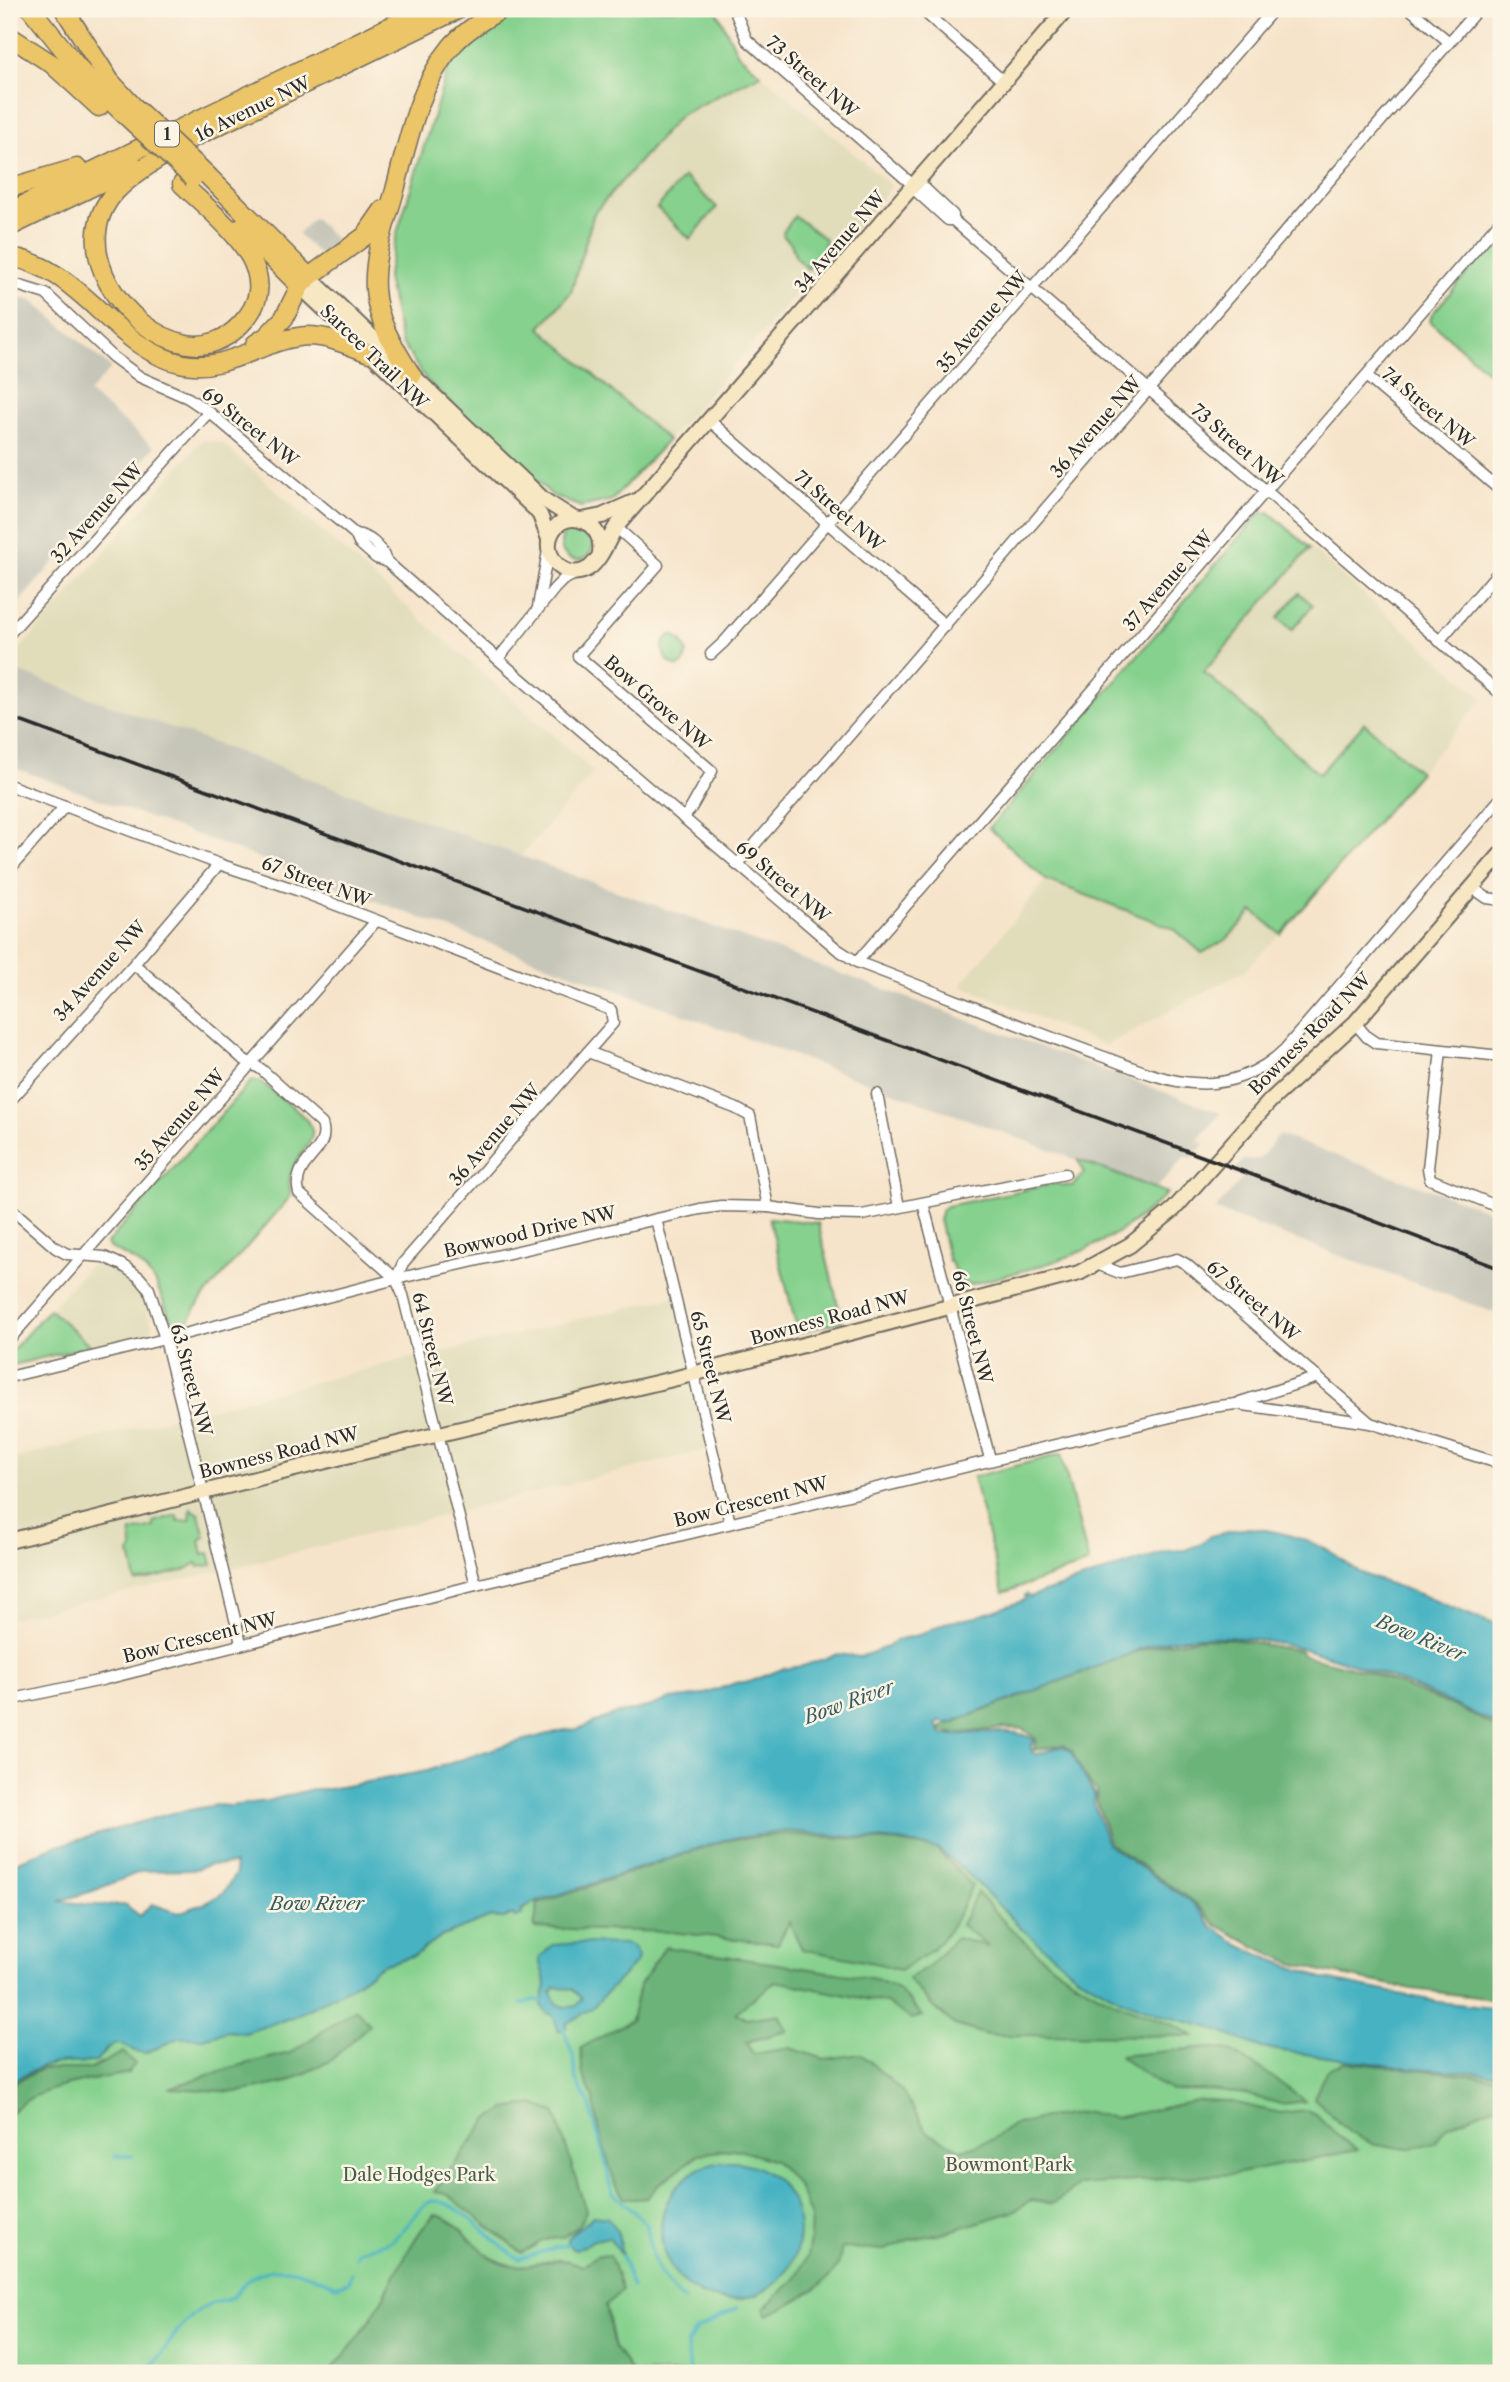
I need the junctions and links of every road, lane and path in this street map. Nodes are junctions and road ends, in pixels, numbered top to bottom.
1 (31, 9) edge
2 (64, 9) edge
3 (74, 9) edge
4 (426, 9) edge
5 (459, 9) edge
6 (502, 9) edge
7 (734, 9) edge
8 (921, 9) edge
9 (1067, 9) edge
10 (1273, 9) edge
11 (1410, 9) edge
12 (1478, 9) edge
13 (9, 36) edge
14 (1449, 42) junction
15 (92, 54) junction
16 (1004, 82) junction
17 (122, 112) junction
18 (184, 134) junction
19 (405, 152) junction
20 (193, 178) junction
21 (914, 186) junction
22 (9, 188) edge
23 (9, 212) edge
24 (1501, 220) edge
25 (9, 227) edge
26 (9, 257) edge
27 (304, 281) junction
28 (13, 285) edge
29 (1033, 287) junction
30 (369, 353) junction
31 (221, 362) junction
32 (412, 376) junction
33 (1366, 376) junction
34 (1150, 389) junction
35 (209, 412) junction
36 (710, 421) junction
37 (1266, 491) junction
38 (1501, 491) edge
39 (641, 499) junction
40 (578, 520) junction
41 (828, 523) junction
42 (616, 527) junction
43 (549, 543) junction
44 (600, 553) junction
45 (1501, 569) edge
46 (584, 571) junction
47 (538, 607) junction
48 (946, 626) junction
49 (9, 635) edge
50 (1439, 641) junction
51 (711, 654) dead end
52 (498, 659) junction
53 (1501, 694) edge
54 (9, 785) edge
55 (1501, 798) edge
56 (65, 806) junction
57 (683, 818) junction
58 (1501, 855) edge
59 (219, 864) junction
60 (737, 865) junction
61 (9, 870) edge
62 (1473, 888) junction
63 (1501, 900) edge
64 (376, 921) junction
65 (857, 962) junction
66 (134, 964) junction
67 (611, 1010) joint
68 (1354, 1023) junction
69 (1441, 1050) junction
70 (589, 1052) junction
71 (1501, 1056) edge
72 (250, 1063) junction
73 (1237, 1078) joint
74 (877, 1094) dead end
75 (9, 1102) edge
76 (1065, 1174) dead end
77 (923, 1203) junction
78 (9, 1207) edge
79 (768, 1207) junction
80 (900, 1207) junction
81 (1501, 1208) edge
82 (656, 1219) junction
83 (83, 1255) junction
84 (1097, 1264) junction
85 (396, 1279) junction
86 (950, 1307) junction
87 (165, 1339) junction
88 (9, 1340) edge
89 (695, 1373) junction
90 (9, 1377) edge
91 (1318, 1377) junction
92 (1236, 1404) junction
93 (1370, 1423) junction
94 (438, 1433) junction
95 (990, 1459) junction
96 (1501, 1464) edge
97 (204, 1492) junction
98 (730, 1523) junction
99 (9, 1541) edge
100 (476, 1585) junction
101 (241, 1643) junction
102 (9, 1700) edge

1 - 17 highway
2 - 15 highway
3 - 15 highway
4 - 18 highway, 16 Avenue NW / 1
5 - 18 highway, 16 Avenue NW / 1
6 - 19 highway
7 - 21 street, 73 Street NW
8 - 16 street
9 - 16 street, 34 Avenue NW
10 - 29 street, 35 Avenue NW
11 - 14 street
12 - 14 street, 36 Avenue NW
13 - 17 highway
14 - 34 street, 36 Avenue NW
15 - 17 highway
16 - 21 street, 34 Avenue NW
17 - 20 highway, bridge
17 - 20 highway
18 - 20 highway
18 - 22 highway
18 - 23 highway, 16 Avenue NW / 1
18 - 25 highway, 16 Avenue NW / 1
19 - 27 highway
19 - 32 highway
20 - 27 highway, Sarcee Trail NW
21 - 29 street, 73 Street NW
21 - 36 street, 34 Avenue NW
24 - 33 street, 37 Avenue NW
26 - 31 highway
27 - 30 street, Sarcee Trail NW
27 - 31 highway
27 - 32 street, Sarcee Trail NW
28 - 35 street, 69 Street NW
29 - 34 street, 73 Street NW
29 - 41 street, 35 Avenue NW
30 - 31 highway
30 - 43 street, Sarcee Trail NW
32 - 40 street, Sarcee Trail NW
33 - 37 street, 37 Avenue NW
33 - 38 street, 74 Street NW
34 - 37 street, 73 Street NW
34 - 48 street, 36 Avenue NW
35 - 49 street, 32 Avenue NW
35 - 52 street, 69 Street NW
36 - 39 street, 34 Avenue NW
36 - 41 street, 71 Street NW
37 - 50 street, 73 Street NW
37 - 65 street, 37 Avenue NW
39 - 40 street, 34 Avenue NW
39 - 42 street, 34 Avenue NW
40 - 43 street
40 - 44 street
41 - 48 street, 71 Street NW
41 - 51 street, 35 Avenue NW
42 - 44 street, 34 Avenue NW
42 - 57 street, Bow Grove NW
43 - 46 street
43 - 47 street
44 - 46 street
45 - 50 street
46 - 47 street
47 - 52 street
48 - 60 street, 36 Avenue NW
50 - 53 street, 73 Street NW
52 - 57 street, 69 Street NW
54 - 56 street, 67 Street NW
55 - 73 street, Bowness Road NW
56 - 59 street, 67 Street NW
56 - 61 street
57 - 60 street, 69 Street NW
58 - 62 street, Bowness Road NW
59 - 64 street, 67 Street NW
59 - 66 street, 34 Avenue NW
60 - 65 street, 69 Street NW
62 - 63 street
62 - 68 street, Bowness Road NW
64 - 67 street, 67 Street NW
64 - 72 street, 35 Avenue NW
65 - 73 street, 69 Street NW
66 - 72 street, 64 Street NW
66 - 75 street, 34 Avenue NW
67 - 70 street, 36 Avenue NW
68 - 69 street
68 - 84 street, Bowness Road NW
69 - 71 street
69 - 81 street
70 - 79 street
70 - 85 street, 36 Avenue NW
72 - 83 street, 35 Avenue NW
72 - 85 street, 64 Street NW
74 - 80 street
76 - 77 street, Bowwood Drive NW
77 - 80 street, Bowwood Drive NW
77 - 86 street, 66 Street NW
78 - 83 street, 63 Street NW
79 - 80 street, Bowwood Drive NW
79 - 82 street, Bowwood Drive NW
82 - 85 street, Bowwood Drive NW
82 - 89 street, 65 Street NW
83 - 87 street, 63 Street NW
83 - 88 street, 35 Avenue NW
84 - 86 street, Bowness Road NW
84 - 91 street, 67 Street NW
85 - 87 street, Bowwood Drive NW
85 - 94 street, 64 Street NW
86 - 89 street, Bowness Road NW
86 - 95 street, 66 Street NW
87 - 90 street, Bowwood Drive NW
87 - 97 street, 63 Street NW
89 - 94 street, Bowness Road NW
89 - 98 street, 65 Street NW
91 - 92 street
91 - 93 street, 67 Street NW
92 - 93 street, Bow Crescent NW
92 - 95 street, Bow Crescent NW
93 - 96 street, Bow Crescent NW
94 - 97 street, Bowness Road NW
94 - 100 street, 64 Street NW
95 - 98 street, Bow Crescent NW
97 - 99 street, Bowness Road NW
97 - 101 street, 63 Street NW
98 - 100 street, Bow Crescent NW
100 - 101 street, Bow Crescent NW
101 - 102 street, Bow Crescent NW

